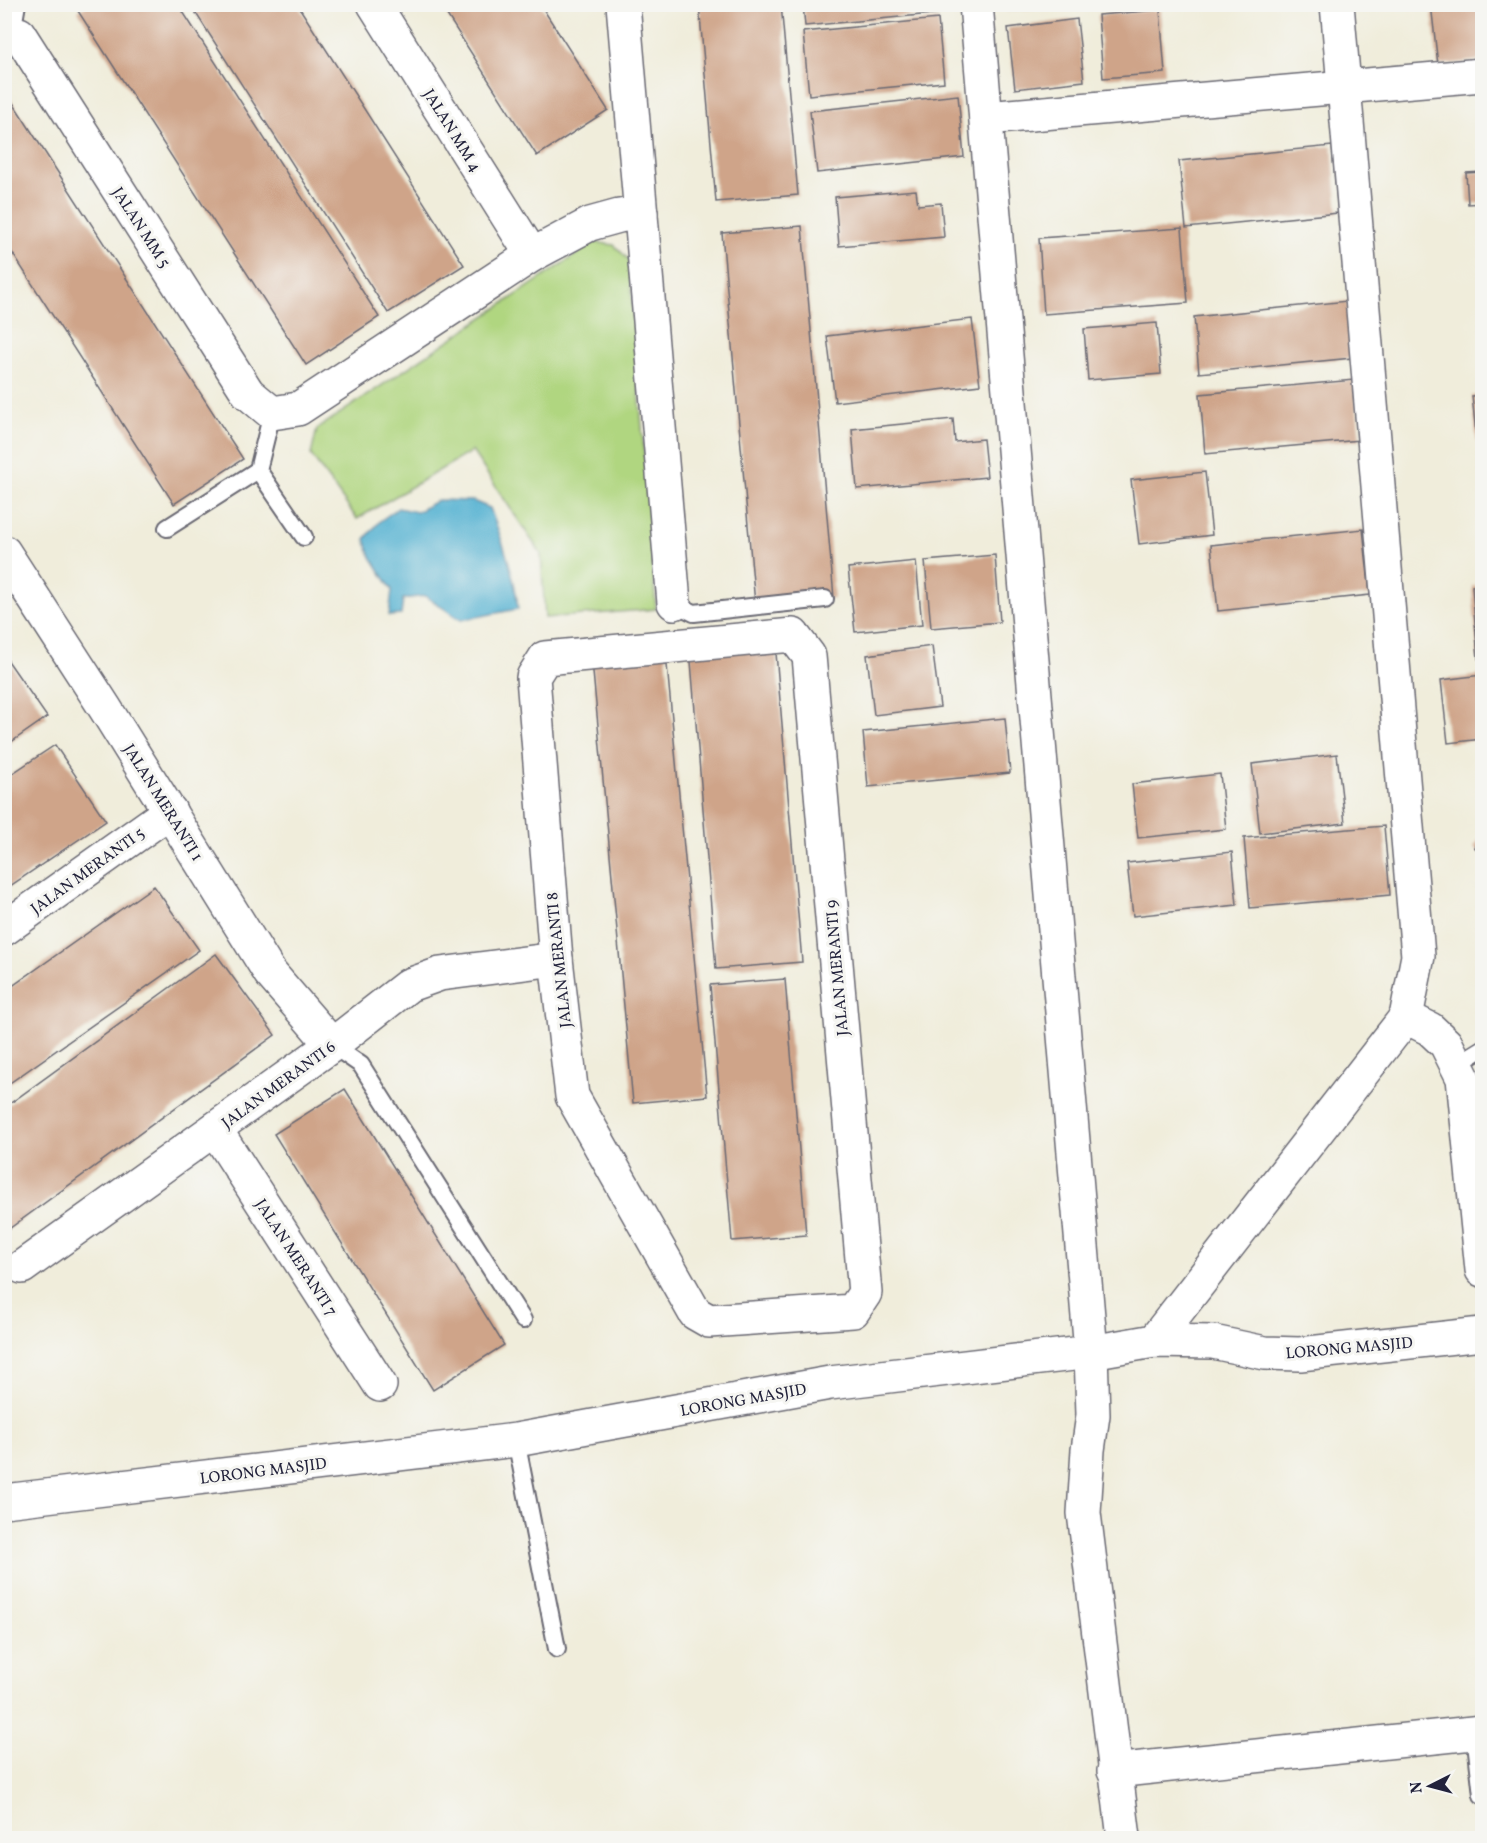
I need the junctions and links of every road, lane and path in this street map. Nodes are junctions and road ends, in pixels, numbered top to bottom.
1 (374, 4) edge
2 (623, 4) edge
3 (976, 4) edge
4 (1337, 4) edge
5 (18, 19) edge
6 (1482, 75) edge
7 (1344, 87) junction
8 (986, 118) junction
9 (641, 213) junction
10 (532, 255) junction
11 (272, 413) junction
12 (258, 470) junction
13 (167, 528) dead end
14 (304, 537) dead end
15 (8, 566) edge
16 (825, 599) dead end
17 (674, 603) joint
18 (669, 647) joint
19 (170, 811) junction
20 (4, 929) edge
21 (556, 960) junction
22 (1444, 1041) edge
23 (332, 1045) junction
24 (215, 1129) junction
25 (22, 1267) dead end
26 (1482, 1270) edge
27 (523, 1320) dead end
28 (738, 1320) joint
29 (1482, 1334) edge
30 (1154, 1341) junction
31 (1091, 1352) junction
32 (380, 1385) dead end
33 (516, 1440) junction
34 (4, 1501) edge
35 (557, 1649) dead end
36 (1479, 1733) edge
37 (1114, 1771) junction
38 (1482, 1795) edge
39 (1124, 1839) edge

1 - 10 street, JALAN MM 4
2 - 9 street
3 - 8 street
4 - 7 street
5 - 11 street, JALAN MM 5
6 - 7 street
7 - 8 street
7 - 22 street
8 - 31 street
9 - 10 street
9 - 17 street
10 - 11 street
11 - 12 lane
12 - 13 lane
12 - 14 lane
15 - 19 street, JALAN MERANTI 1
16 - 17 lane
18 - 21 street, JALAN MERANTI 8
18 - 28 street, JALAN MERANTI 9
19 - 20 street, JALAN MERANTI 5
19 - 23 street, JALAN MERANTI 1
21 - 23 street, JALAN MERANTI 6
21 - 28 street, JALAN MERANTI 8
22 - 26 street
22 - 30 street
23 - 24 street, JALAN MERANTI 6
23 - 27 lane
24 - 25 street, JALAN MERANTI 6
24 - 32 street, JALAN MERANTI 7
29 - 30 street, LORONG MASJID
30 - 31 street, LORONG MASJID
31 - 33 street, LORONG MASJID
31 - 37 street
33 - 34 street, LORONG MASJID
33 - 35 lane
36 - 37 street
36 - 38 lane
37 - 39 street

